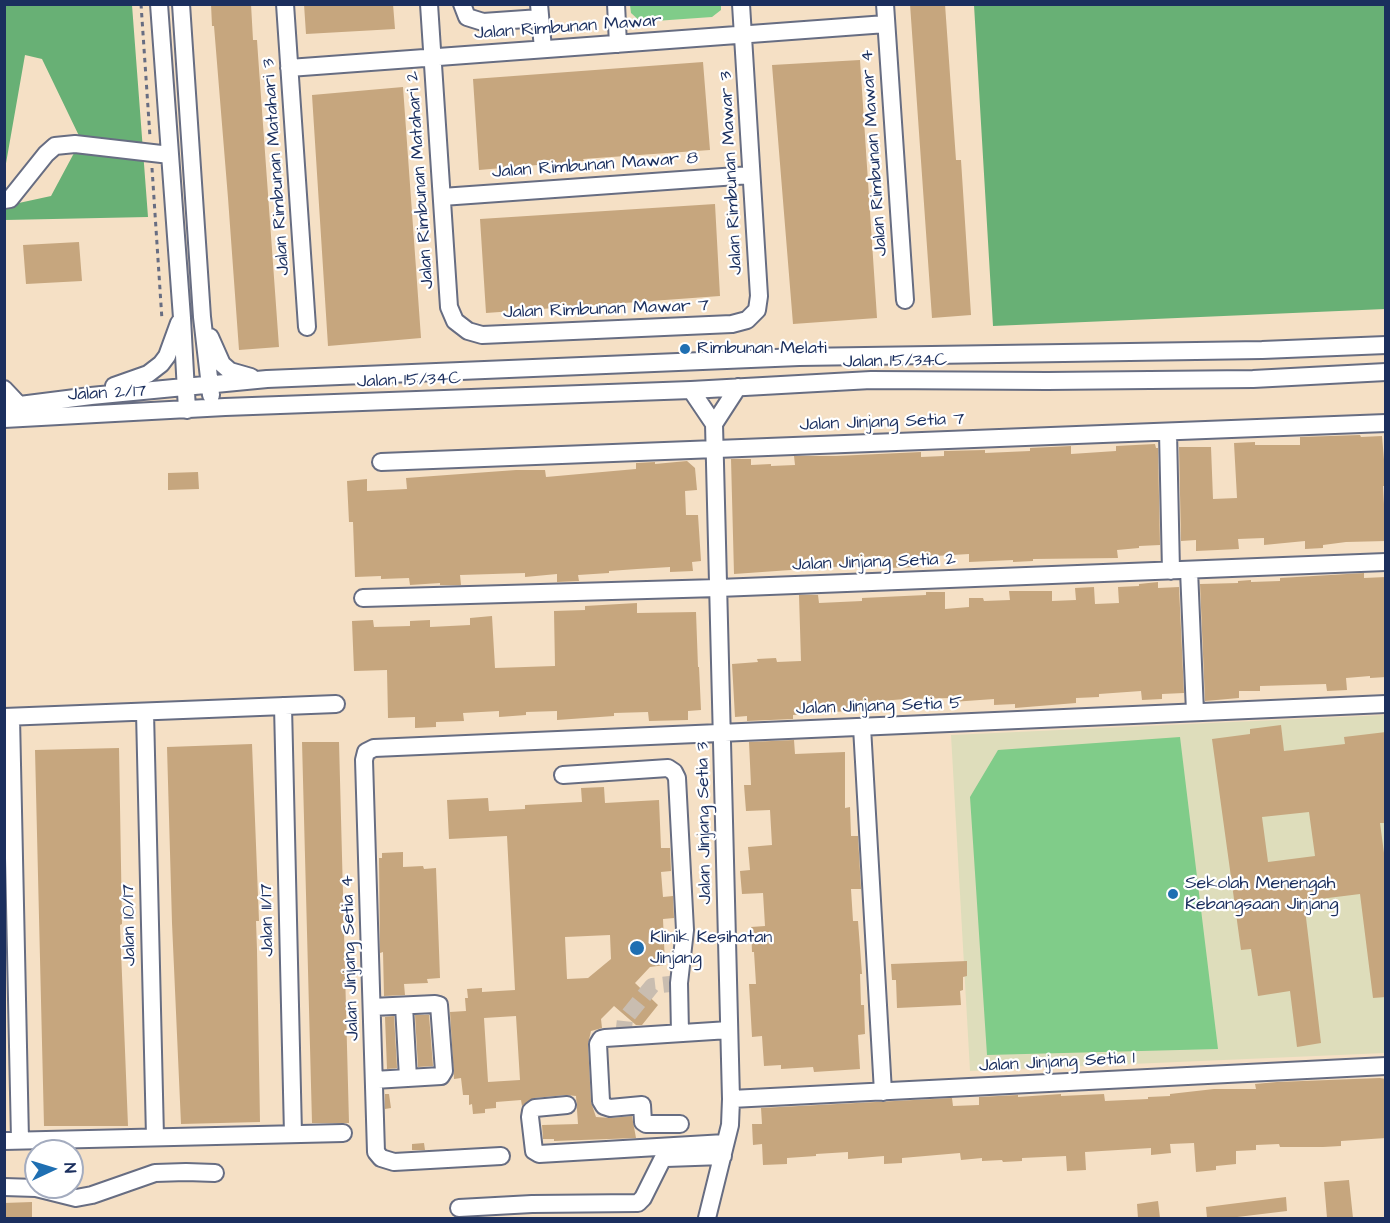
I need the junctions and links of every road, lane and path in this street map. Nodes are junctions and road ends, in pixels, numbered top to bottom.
1 (141, 4) edge
2 (159, 4) edge
3 (182, 4) edge
4 (285, 4) edge
5 (429, 4) edge
6 (462, 4) edge
7 (616, 4) edge
8 (741, 4) edge
9 (885, 4) edge
10 (540, 11) edge
11 (886, 24) junction
12 (743, 35) junction
13 (618, 44) junction
14 (543, 49) junction
15 (432, 57) junction
16 (289, 68) junction
17 (151, 153) junction
18 (170, 155) junction
19 (751, 175) junction
20 (442, 197) junction
21 (4, 200) edge
22 (905, 300) dead end
23 (202, 317) junction
24 (182, 318) junction
25 (162, 324) dead end
26 (732, 324) joint
27 (307, 327) dead end
28 (482, 335) joint
29 (1386, 345) edge
30 (1386, 372) edge
31 (267, 379) junction
32 (210, 384) junction
33 (186, 386) junction
34 (738, 387) junction
35 (4, 389) edge
36 (691, 390) junction
37 (91, 396) junction
38 (12, 407) edge
39 (212, 408) junction
40 (187, 410) junction
41 (4, 418) edge
42 (1386, 423) edge
43 (714, 424) junction
44 (1168, 432) junction
45 (714, 449) junction
46 (381, 462) dead end
47 (1386, 562) edge
48 (1189, 570) junction
49 (1171, 571) junction
50 (718, 588) junction
51 (363, 598) dead end
52 (336, 704) dead end
53 (1386, 704) edge
54 (283, 706) junction
55 (144, 711) junction
56 (1195, 712) junction
57 (8, 717) edge
58 (862, 727) junction
59 (722, 733) junction
60 (374, 748) joint
61 (563, 775) dead end
62 (404, 1005) junction
63 (372, 1007) junction
64 (729, 1030) junction
65 (680, 1033) junction
66 (1386, 1066) edge
67 (408, 1078) junction
68 (374, 1080) junction
69 (883, 1092) junction
70 (731, 1099) junction
71 (567, 1105) dead end
72 (680, 1124) dead end
73 (343, 1133) dead end
74 (293, 1134) junction
75 (155, 1137) junction
76 (12, 1140) edge
77 (724, 1150) junction
78 (501, 1156) dead end
79 (215, 1173) dead end
80 (4, 1187) edge
81 (459, 1208) dead end
82 (707, 1218) edge

1 - 17 path
2 - 18 street
3 - 23 street
4 - 16 street, Jalan Rimbunan Matahari 3
5 - 15 street, Jalan Rimbunan Matahari 2
6 - 10 street
7 - 13 street
8 - 12 street, Jalan Rimbunan Mawar 3
9 - 11 street, Jalan Rimbunan Mawar 4
10 - 14 street
11 - 12 street, Jalan Rimbunan Mawar
11 - 22 street, Jalan Rimbunan Mawar 4
12 - 13 street, Jalan Rimbunan Mawar
12 - 19 street, Jalan Rimbunan Mawar 3
13 - 14 street, Jalan Rimbunan Mawar
14 - 15 street, Jalan Rimbunan Mawar
15 - 16 street, Jalan Rimbunan Mawar
15 - 20 street, Jalan Rimbunan Matahari 2
16 - 27 street, Jalan Rimbunan Matahari 3
17 - 18 street
17 - 21 street
17 - 25 path
18 - 24 street
19 - 20 street, Jalan Rimbunan Mawar 8
19 - 26 street, Jalan Rimbunan Mawar 3
20 - 28 street, Jalan Rimbunan Matahari 2
23 - 31 street
23 - 32 street
24 - 33 street
24 - 37 street
26 - 28 street, Jalan Rimbunan Mawar 7
29 - 31 street, Jalan 15/34C
30 - 34 street, Jalan 15/34C
31 - 32 street, Jalan 15/34C
32 - 33 street, Jalan 15/34C
32 - 39 street
33 - 37 street, Jalan 15/34C
33 - 40 street
34 - 36 street, Jalan 15/34C
34 - 43 street
35 - 38 street
36 - 39 street, Jalan 15/34C
36 - 43 street
37 - 38 street, Jalan 2/17
39 - 40 street, Jalan 2/17
40 - 41 street, Jalan 2/17
42 - 44 street, Jalan Jinjang Setia 7
43 - 45 street, Jalan Jinjang Setia 3
44 - 45 street, Jalan Jinjang Setia 7
44 - 49 street
45 - 46 street, Jalan Jinjang Setia 7
45 - 50 street, Jalan Jinjang Setia 3
47 - 48 street, Jalan Jinjang Setia 2
48 - 49 street, Jalan Jinjang Setia 2
48 - 56 street
49 - 50 street, Jalan Jinjang Setia 2
50 - 51 street, Jalan Jinjang Setia 2
50 - 59 street, Jalan Jinjang Setia 3
52 - 54 street
53 - 56 street, Jalan Jinjang Setia 5
54 - 55 street
54 - 74 street, Jalan 11/17
55 - 57 street
55 - 75 street, Jalan 10/17
56 - 58 street, Jalan Jinjang Setia 5
57 - 76 street
58 - 59 street, Jalan Jinjang Setia 5
58 - 69 street
59 - 60 street, Jalan Jinjang Setia 5
59 - 64 street, Jalan Jinjang Setia 3
60 - 63 street, Jalan Jinjang Setia 4
61 - 65 street
62 - 63 street
62 - 67 street
62 - 67 street
63 - 68 street, Jalan Jinjang Setia 4
64 - 65 street
64 - 70 street, Jalan Jinjang Setia 3
65 - 72 street
66 - 69 street, Jalan Jinjang Setia 1
67 - 68 street
68 - 78 street, Jalan Jinjang Setia 4
69 - 70 street, Jalan Jinjang Setia 1
70 - 77 street, Jalan Jinjang Setia 3
71 - 77 street
73 - 74 street
74 - 75 street
75 - 76 street
77 - 81 street
77 - 82 street, Jalan Jinjang Setia 3
79 - 80 street

